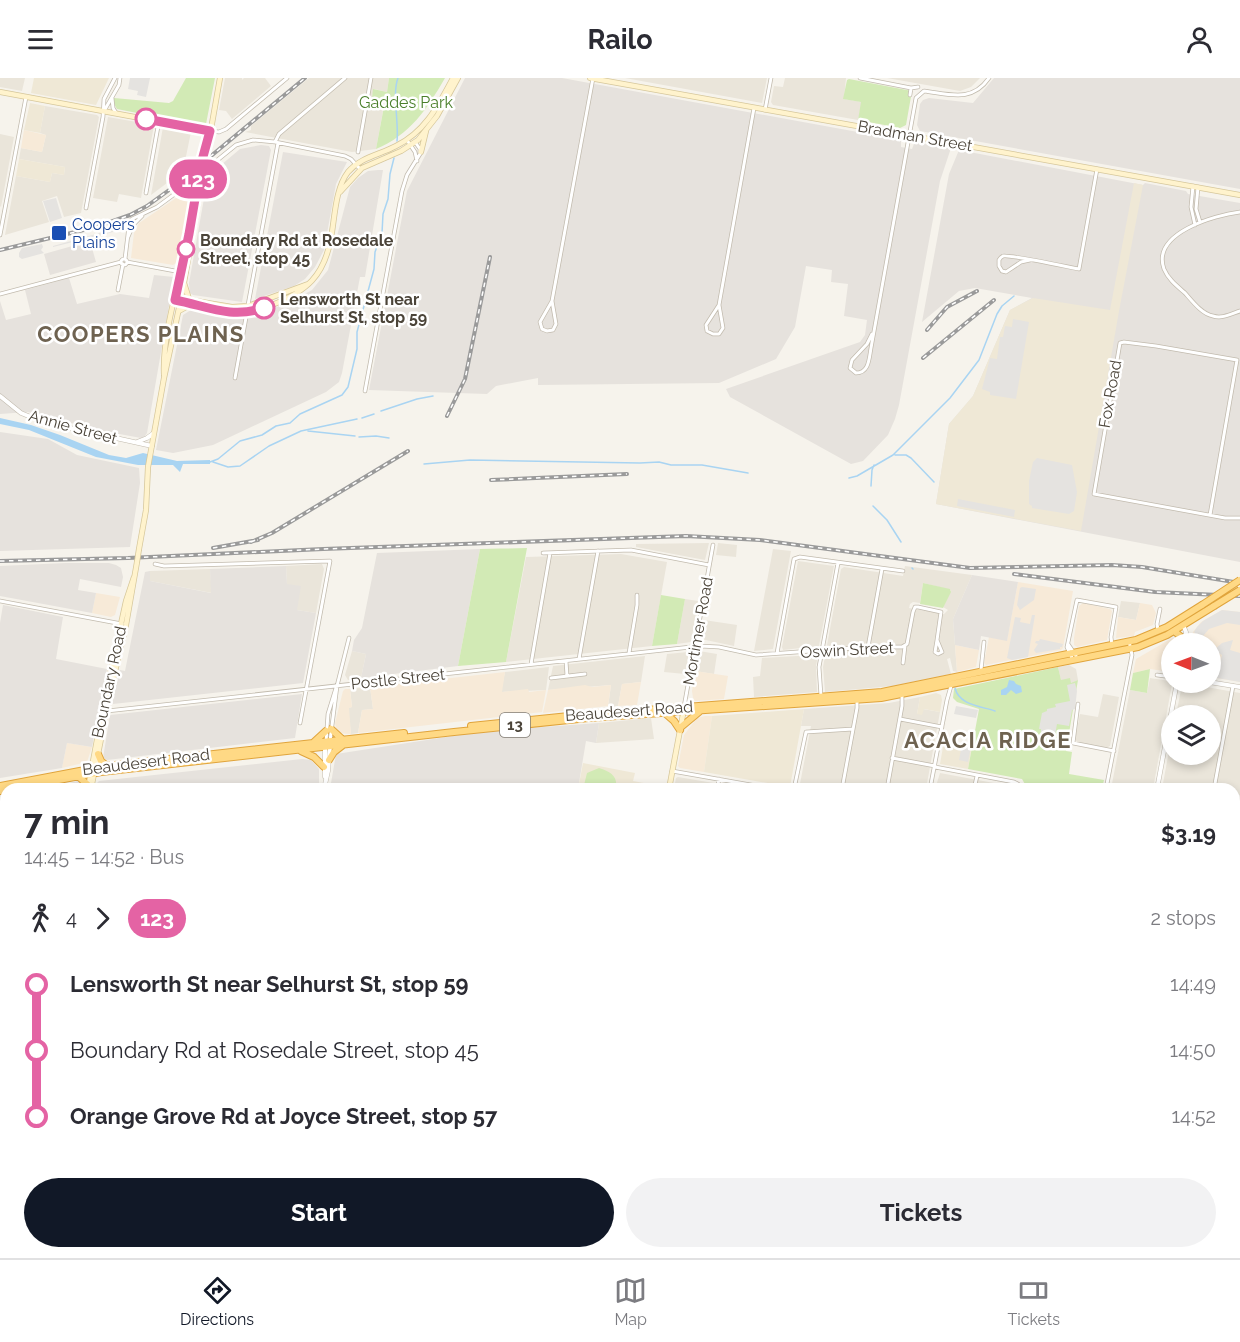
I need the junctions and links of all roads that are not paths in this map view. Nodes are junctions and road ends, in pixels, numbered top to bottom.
1 (115, 78) edge
2 (120, 78) edge
3 (220, 78) edge
4 (287, 78) edge
5 (345, 78) edge
6 (370, 78) edge
7 (453, 78) edge
8 (458, 78) edge
9 (591, 78) edge
10 (771, 78) edge
11 (861, 78) edge
12 (988, 78) edge
13 (918, 87) dead end
14 (911, 88) junction
15 (0, 92) edge
16 (910, 95) dead end
17 (112, 96) junction
18 (26, 97) junction
19 (754, 108) junction
20 (765, 110) junction
21 (104, 111) junction
22 (116, 113) junction
23 (159, 121) junction
24 (210, 131) junction
25 (426, 131) junction
26 (909, 135) junction
27 (411, 141) junction
28 (277, 143) junction
29 (358, 152) dead end
30 (421, 152) junction
31 (417, 161) junction
32 (215, 162) joint
33 (358, 167) junction
34 (1097, 168) junction
35 (205, 169) junction
36 (197, 185) junction
37 (1196, 187) junction
38 (146, 193) dead end
39 (1240, 195) edge
40 (86, 208) dead end
41 (0, 211) edge
42 (5, 212) junction
43 (1240, 212) edge
44 (1200, 222) junction
45 (1195, 225) junction
46 (1, 235) edge
47 (1029, 260) junction
48 (124, 262) junction
49 (183, 272) junction
50 (184, 283) junction
51 (118, 290) dead end
52 (0, 294) edge
53 (178, 299) junction
54 (189, 299) junction
55 (552, 301) junction
56 (719, 305) junction
57 (198, 307) junction
58 (247, 309) junction
59 (1240, 311) edge
60 (178, 312) junction
61 (872, 334) junction
62 (164, 378) junction
63 (235, 378) dead end
64 (365, 392) dead end
65 (0, 396) edge
66 (154, 432) junction
67 (136, 443) junction
68 (152, 446) junction
69 (1210, 515) junction
70 (1240, 518) edge
71 (713, 545) dead end
72 (598, 551) junction
73 (543, 553) dead end
74 (550, 553) junction
75 (838, 563) junction
76 (155, 564) dead end
77 (709, 565) junction
78 (882, 568) junction
79 (903, 571) dead end
80 (1240, 580) edge
81 (1240, 590) edge
82 (637, 595) dead end
83 (0, 601) edge
84 (1160, 609) dead end
85 (1182, 622) junction
86 (124, 624) junction
87 (1158, 631) junction
88 (1174, 631) joint
89 (1184, 633) edge
90 (349, 638) dead end
91 (937, 640) dead end
92 (984, 642) dead end
93 (1112, 645) junction
94 (1130, 645) junction
95 (905, 646) junction
96 (695, 647) junction
97 (868, 647) junction
98 (822, 650) junction
99 (629, 653) junction
100 (777, 654) junction
101 (1073, 656) junction
102 (579, 659) junction
103 (566, 661) junction
104 (903, 663) dead end
105 (531, 664) junction
106 (981, 672) junction
107 (585, 674) dead end
108 (1157, 675) dead end
109 (567, 676) junction
110 (1161, 676) edge
111 (551, 678) dead end
112 (951, 684) junction
113 (1221, 684) edge
114 (337, 686) junction
115 (1233, 686) junction
116 (1240, 687) edge
117 (307, 689) junction
118 (942, 690) junction
119 (901, 692) junction
120 (1175, 693) edge
121 (821, 697) junction
122 (857, 700) junction
123 (946, 700) junction
124 (1078, 704) dead end
125 (684, 710) junction
126 (700, 711) junction
127 (104, 712) junction
128 (666, 714) junction
129 (900, 719) junction
130 (300, 723) dead end
131 (942, 727) junction
132 (681, 729) junction
133 (853, 729) junction
134 (328, 730) junction
135 (343, 742) junction
136 (312, 743) junction
137 (327, 744) junction
138 (300, 750) junction
139 (1114, 751) junction
140 (98, 754) junction
141 (892, 758) junction
142 (329, 760) junction
143 (106, 766) junction
144 (324, 767) junction
145 (935, 767) junction
146 (93, 770) junction
147 (672, 771) junction
148 (78, 776) junction
149 (977, 776) junction
150 (719, 779) junction
151 (325, 781) joint
152 (17, 783) edge
153 (42, 783) edge
154 (84, 783) edge
155 (90, 783) edge
156 (670, 783) edge
157 (718, 783) edge
158 (737, 783) edge
159 (795, 783) edge
160 (843, 783) edge
161 (888, 783) edge
162 (931, 783) edge
163 (975, 783) edge
164 (1012, 783) edge
165 (1107, 783) edge
166 (1158, 783) edge
167 (1215, 783) edge

1 - 21 street
2 - 17 street
3 - 24 main road, Boundary Road
4 - 24 street
5 - 28 street
6 - 29 street
7 - 27 main road
8 - 25 main road
9 - 19 main road, Bradman Street
9 - 55 street
10 - 20 street
11 - 14 street
12 - 26 street
13 - 14 street
14 - 16 street
15 - 18 main road
17 - 21 street
17 - 22 street
18 - 21 main road
18 - 42 street
19 - 20 main road, Bradman Street
19 - 56 street
20 - 26 main road, Bradman Street
21 - 22 main road
21 - 40 street
22 - 23 main road
23 - 24 main road
23 - 38 street
24 - 35 main road, Boundary Road
24 - 36 main road, Boundary Road
25 - 27 main road
25 - 30 main road
26 - 34 main road, Bradman Street
26 - 61 street
27 - 30 street
27 - 31 street
27 - 33 main road
28 - 32 street
28 - 33 street
28 - 58 street
30 - 31 street
31 - 64 street
32 - 35 main road
33 - 58 main road
34 - 37 main road, Bradman Street
34 - 47 street
35 - 49 main road, Boundary Road
36 - 48 street
36 - 49 main road, Boundary Road
37 - 39 main road, Bradman Street
37 - 44 street
37 - 45 street
41 - 42 street
42 - 46 street
43 - 44 street
44 - 45 street
45 - 59 street
47 - 47 street
48 - 49 street
48 - 51 street
48 - 52 street
49 - 50 main road, Boundary Road
49 - 53 main road, Boundary Road
50 - 53 main road, Boundary Road
50 - 54 main road
53 - 54 main road
53 - 57 main road
53 - 60 main road, Boundary Road
53 - 62 main road, Boundary Road
54 - 58 main road
55 - 55 street
56 - 56 street
57 - 58 main road
57 - 60 main road
58 - 63 street
60 - 62 main road, Boundary Road
61 - 61 street
62 - 66 main road, Boundary Road
65 - 67 street, Annie Street
66 - 67 street
66 - 68 main road, Boundary Road
67 - 68 street, Annie Street
68 - 86 main road, Boundary Road, bridge
69 - 69 street, Fox Road
69 - 70 street, Fox Road
71 - 77 street, Mortimer Road
72 - 74 street
72 - 77 street
72 - 102 street
73 - 74 street
74 - 105 street
75 - 78 street
75 - 98 street
75 - 100 street
76 - 117 street
77 - 96 street, Mortimer Road
78 - 79 street
78 - 97 street
80 - 85 highway, Beaudesert Road / 13, bridge
81 - 85 highway, Beaudesert Road / 13, bridge
82 - 99 street
83 - 86 street
84 - 87 street
85 - 87 highway, Beaudesert Road / 13
85 - 88 highway, Beaudesert Road / 13
85 - 89 street
86 - 127 main road, Boundary Road
87 - 94 highway, Beaudesert Road / 13
88 - 94 highway, Beaudesert Road / 13
90 - 114 street
91 - 95 street, Oswin Street
92 - 106 street
93 - 94 highway, Beaudesert Road / 13
93 - 101 highway, Beaudesert Road / 13
93 - 101 street
94 - 101 highway, Beaudesert Road / 13
94 - 139 street
95 - 97 street, Oswin Street
95 - 104 street
96 - 99 street, Postle Street
96 - 100 street, Oswin Street
96 - 125 street, Mortimer Road
97 - 98 street, Oswin Street
98 - 100 street, Oswin Street
98 - 121 street
99 - 102 street, Postle Street
101 - 106 highway, Beaudesert Road / 13
101 - 112 highway, Beaudesert Road / 13
102 - 103 street, Postle Street
103 - 105 street, Postle Street
103 - 109 street
105 - 114 street, Postle Street
106 - 119 highway, Beaudesert Road / 13
107 - 109 street
108 - 110 street
109 - 111 street
112 - 118 highway, Beaudesert Road / 13
112 - 123 street
113 - 115 street
114 - 117 street, Postle Street
114 - 134 street
115 - 116 street
115 - 167 street
117 - 127 street, Postle Street
117 - 130 street
118 - 119 highway, Beaudesert Road / 13
118 - 123 street
119 - 121 highway, Beaudesert Road / 13
119 - 122 highway, Beaudesert Road / 13
119 - 129 street
120 - 166 street
121 - 125 highway, Beaudesert Road / 13
122 - 126 highway, Beaudesert Road / 13
122 - 133 street
123 - 131 street
124 - 139 street
125 - 126 highway, Beaudesert Road / 13
125 - 128 highway, Beaudesert Road / 13
125 - 132 main road, Mortimer Road
125 - 135 highway, Beaudesert Road / 13
126 - 132 highway
127 - 140 main road, Boundary Road
127 - 146 main road, Boundary Road
128 - 132 highway
128 - 135 highway, Beaudesert Road / 13
129 - 131 street
129 - 141 street
131 - 145 street
132 - 147 main road, Mortimer Road
133 - 159 street
133 - 160 street
134 - 135 highway
134 - 136 highway
134 - 137 street
135 - 137 highway, Beaudesert Road / 13
135 - 142 highway
136 - 137 highway, Beaudesert Road / 13
136 - 143 highway, Beaudesert Road / 13
137 - 138 highway, Beaudesert Road / 13
137 - 142 street
137 - 144 street
138 - 144 highway
138 - 146 highway, Beaudesert Road / 13
139 - 165 street
140 - 143 highway
140 - 146 main road, Boundary Road
141 - 145 street
141 - 161 street
142 - 151 street
143 - 146 highway, Beaudesert Road / 13
144 - 151 street
145 - 149 street
145 - 162 street
146 - 148 highway, Beaudesert Road / 13
146 - 152 highway, Beaudesert Road / 13
146 - 155 main road, Boundary Road
147 - 150 street
147 - 156 main road, Mortimer Road
148 - 153 highway, Beaudesert Road / 13
148 - 154 highway
149 - 163 street
149 - 164 street
150 - 157 street
150 - 158 street

